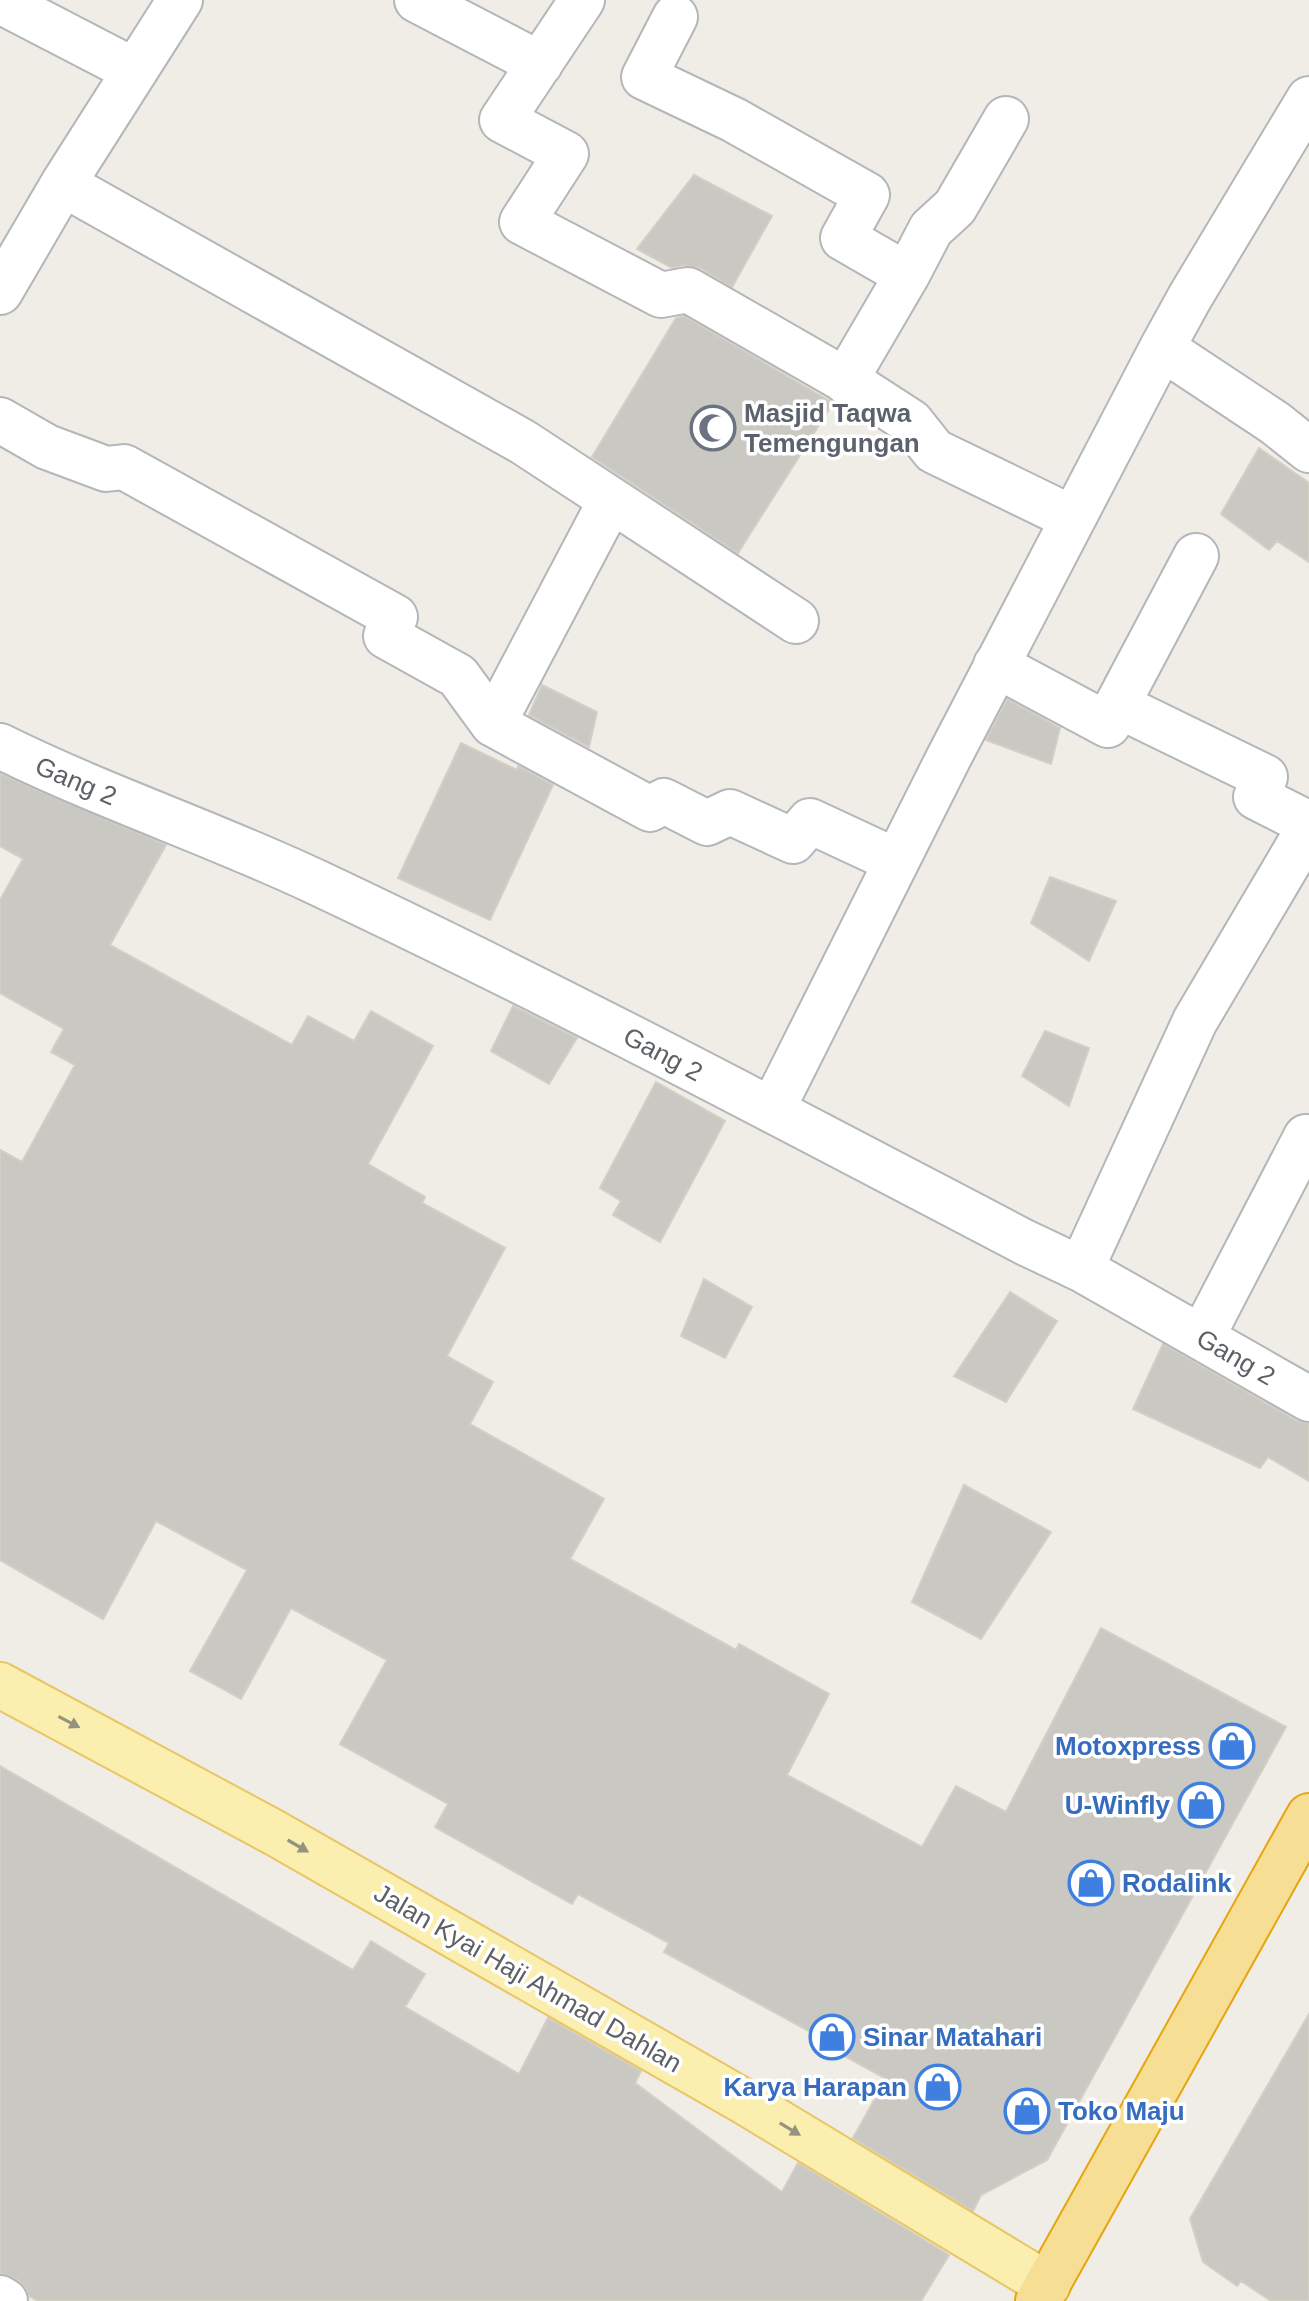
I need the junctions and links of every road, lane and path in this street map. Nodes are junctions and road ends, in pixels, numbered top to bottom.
1 (180, 0) edge
2 (417, 0) edge
3 (582, 0) edge
4 (0, 1) edge
5 (675, 17) dead end
6 (540, 64) junction
7 (135, 71) junction
8 (1309, 99) edge
9 (1006, 119) dead end
10 (63, 184) junction
11 (907, 275) junction
12 (0, 292) edge
13 (1162, 348) junction
14 (845, 381) junction
15 (0, 420) edge
16 (1309, 450) edge
17 (611, 500) junction
18 (1072, 518) junction
19 (1196, 556) dead end
20 (796, 621) dead end
21 (996, 665) junction
22 (1117, 705) junction
23 (493, 724) junction
24 (0, 746) edge
25 (1309, 826) edge
26 (896, 861) junction
27 (772, 1110) junction
28 (1306, 1137) dead end
29 (1081, 1269) junction
30 (1202, 1337) junction
31 (1309, 1399) edge
32 (0, 1685) edge
33 (1309, 1816) edge
34 (1052, 2296) edge
35 (0, 2298) edge
36 (5, 2301) edge

1 - 7 street
2 - 6 street
3 - 6 street
4 - 7 street
5 - 11 street
6 - 14 street
7 - 10 street
8 - 13 street
9 - 11 street
10 - 12 street
10 - 17 street
11 - 14 street
13 - 16 street
13 - 18 street
14 - 18 street
15 - 23 street
17 - 20 street
17 - 23 street
18 - 21 street
19 - 22 street
21 - 22 street
21 - 26 street
22 - 25 street
23 - 26 street
24 - 27 street, Gang 2
25 - 29 street
26 - 27 street
27 - 29 street, Gang 2
28 - 30 street
29 - 30 street, Gang 2
30 - 31 street, Gang 2
32 -> 34 main road, Jalan Kyai Haji Ahmad Dahlan
33 - 34 highway
35 - 36 street

